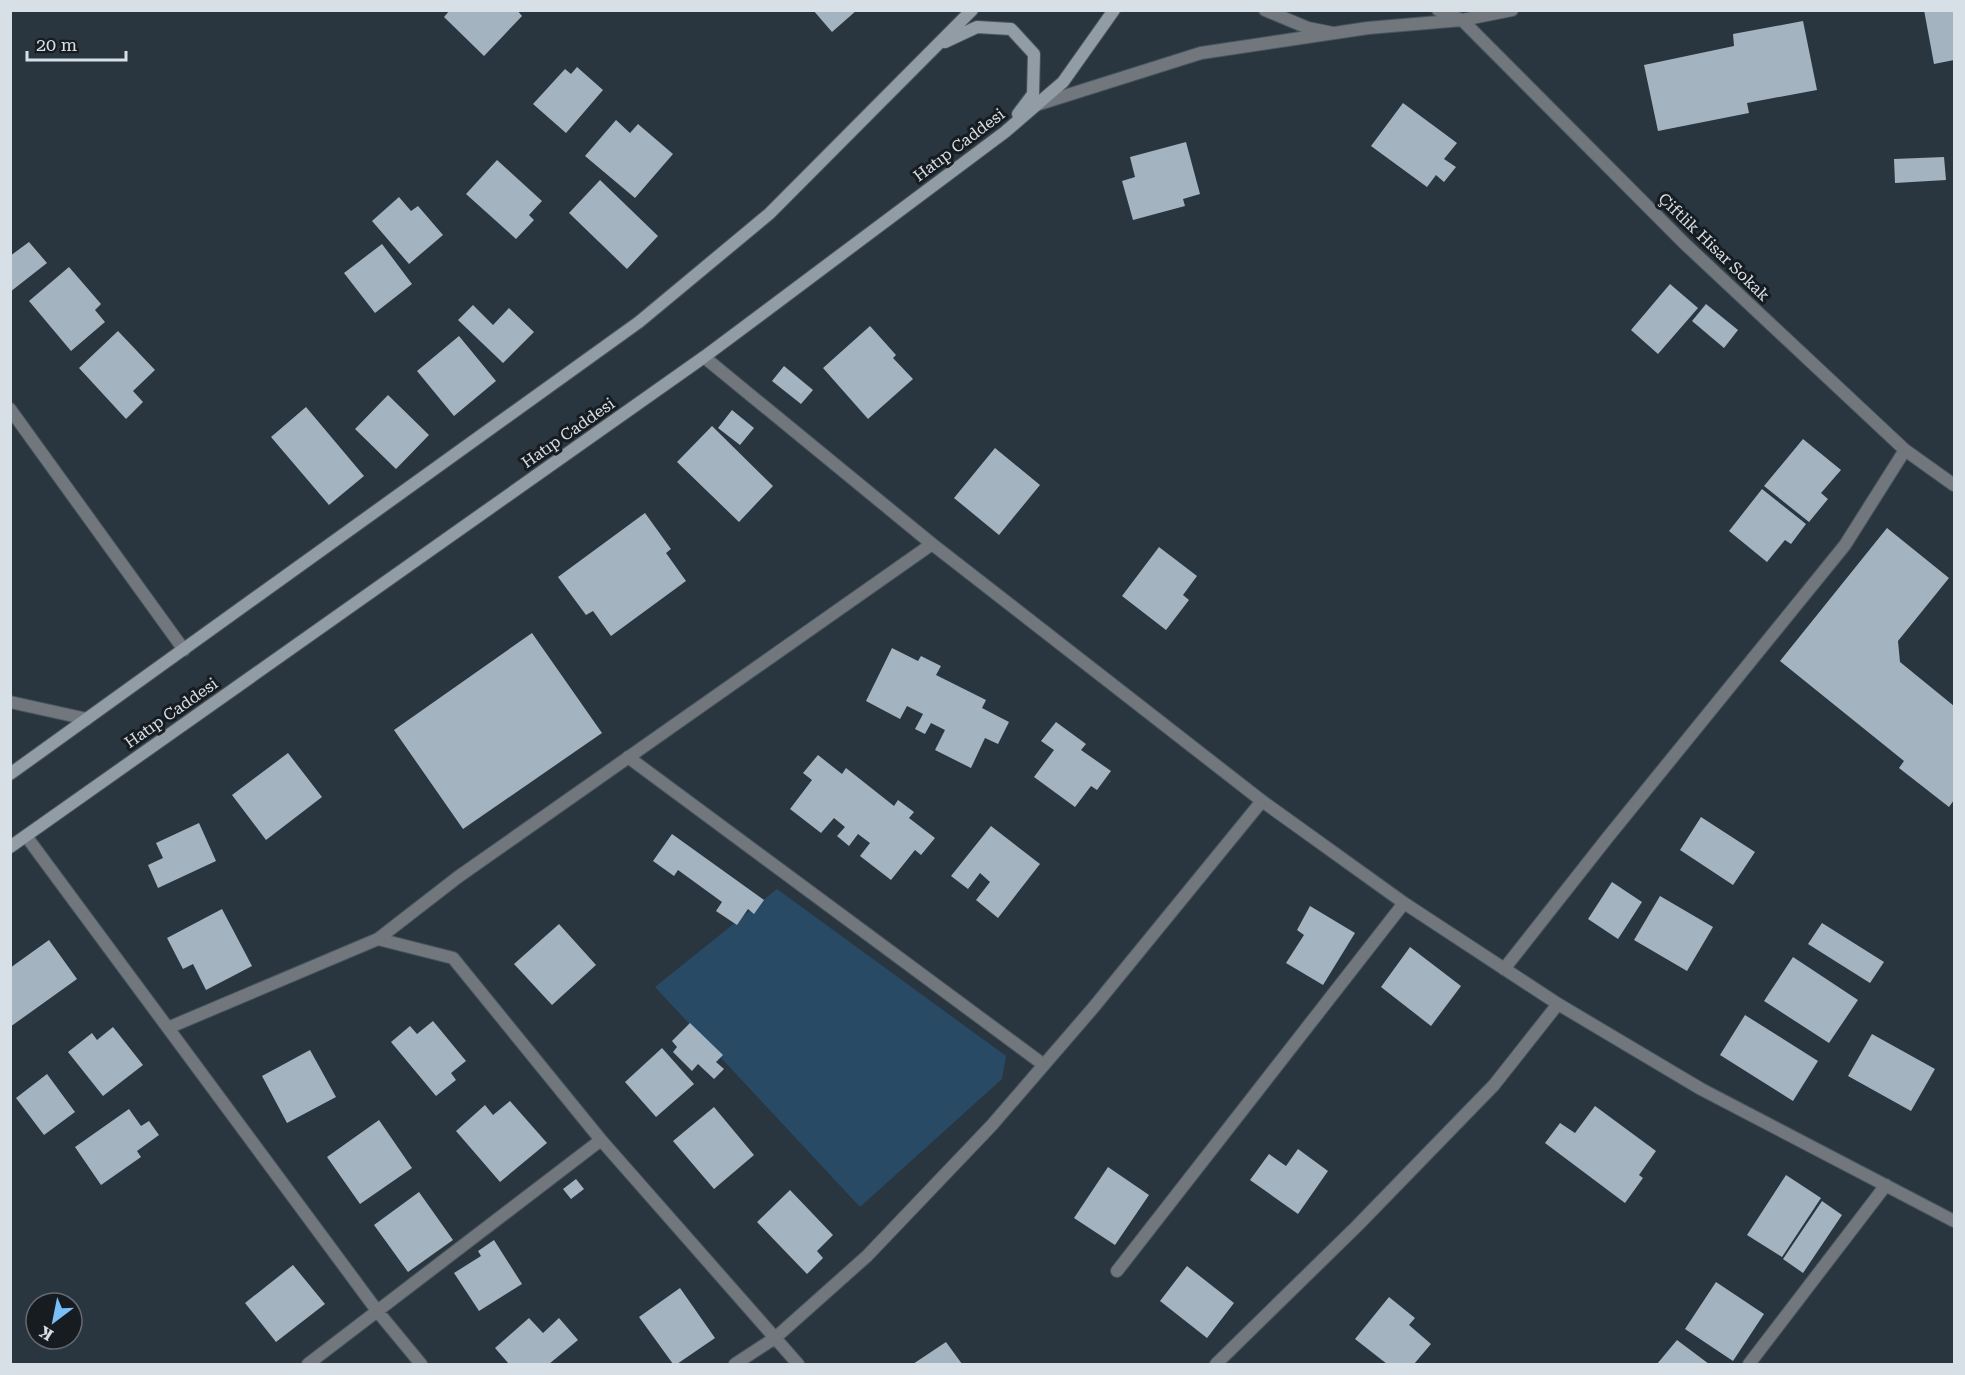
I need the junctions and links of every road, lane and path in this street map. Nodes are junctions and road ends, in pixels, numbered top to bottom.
1 (972, 10) edge
2 (1114, 10) edge
3 (1264, 10) edge
4 (1438, 10) edge
5 (1451, 10) edge
6 (1512, 10) edge
7 (1462, 20) junction
8 (1333, 33) junction
9 (936, 47) junction
10 (1036, 105) junction
11 (1005, 132) junction
12 (705, 357) junction
13 (10, 409) edge
14 (1905, 450) junction
15 (1954, 485) edge
16 (932, 544) junction
17 (184, 650) junction
18 (10, 702) edge
19 (87, 719) junction
20 (628, 757) junction
21 (10, 774) edge
22 (1262, 801) junction
23 (26, 836) junction
24 (10, 847) edge
25 (1404, 903) junction
26 (378, 939) junction
27 (1504, 969) junction
28 (1558, 1004) junction
29 (170, 1027) junction
30 (1044, 1065) junction
31 (602, 1140) junction
32 (1886, 1185) junction
33 (1954, 1221) edge
34 (1117, 1271) dead end
35 (378, 1312) junction
36 (775, 1338) junction
37 (308, 1365) edge
38 (421, 1365) edge
39 (735, 1365) edge
40 (798, 1365) edge
41 (1216, 1365) edge
42 (1749, 1365) edge

1 - 9 main road
2 - 10 main road, Hatıp Caddesi
3 - 8 street
4 - 7 street
5 - 7 street, Çiftlik Hisar Sokak
6 - 7 street
7 - 8 street
7 - 14 street, Çiftlik Hisar Sokak
8 - 10 street
9 - 11 main road
9 - 17 main road
10 - 11 main road, Hatıp Caddesi
11 - 12 main road, Hatıp Caddesi
12 - 16 street
12 - 23 main road, Hatıp Caddesi
13 - 17 street
14 - 15 street, Çiftlik Hisar Sokak
14 - 27 street
16 - 20 street
16 - 22 street
17 - 19 main road
18 - 19 street
19 - 21 main road
20 - 26 street
20 - 30 street
22 - 25 street
22 - 30 street
23 - 24 main road, Hatıp Caddesi
23 - 29 street
25 - 27 street
25 - 34 street
26 - 29 street
26 - 31 street
27 - 28 street
28 - 32 street
28 - 41 street
29 - 35 street
30 - 36 street
31 - 35 street
31 - 36 street
32 - 33 street
32 - 42 street
35 - 37 street
35 - 38 street
36 - 39 street
36 - 40 street

